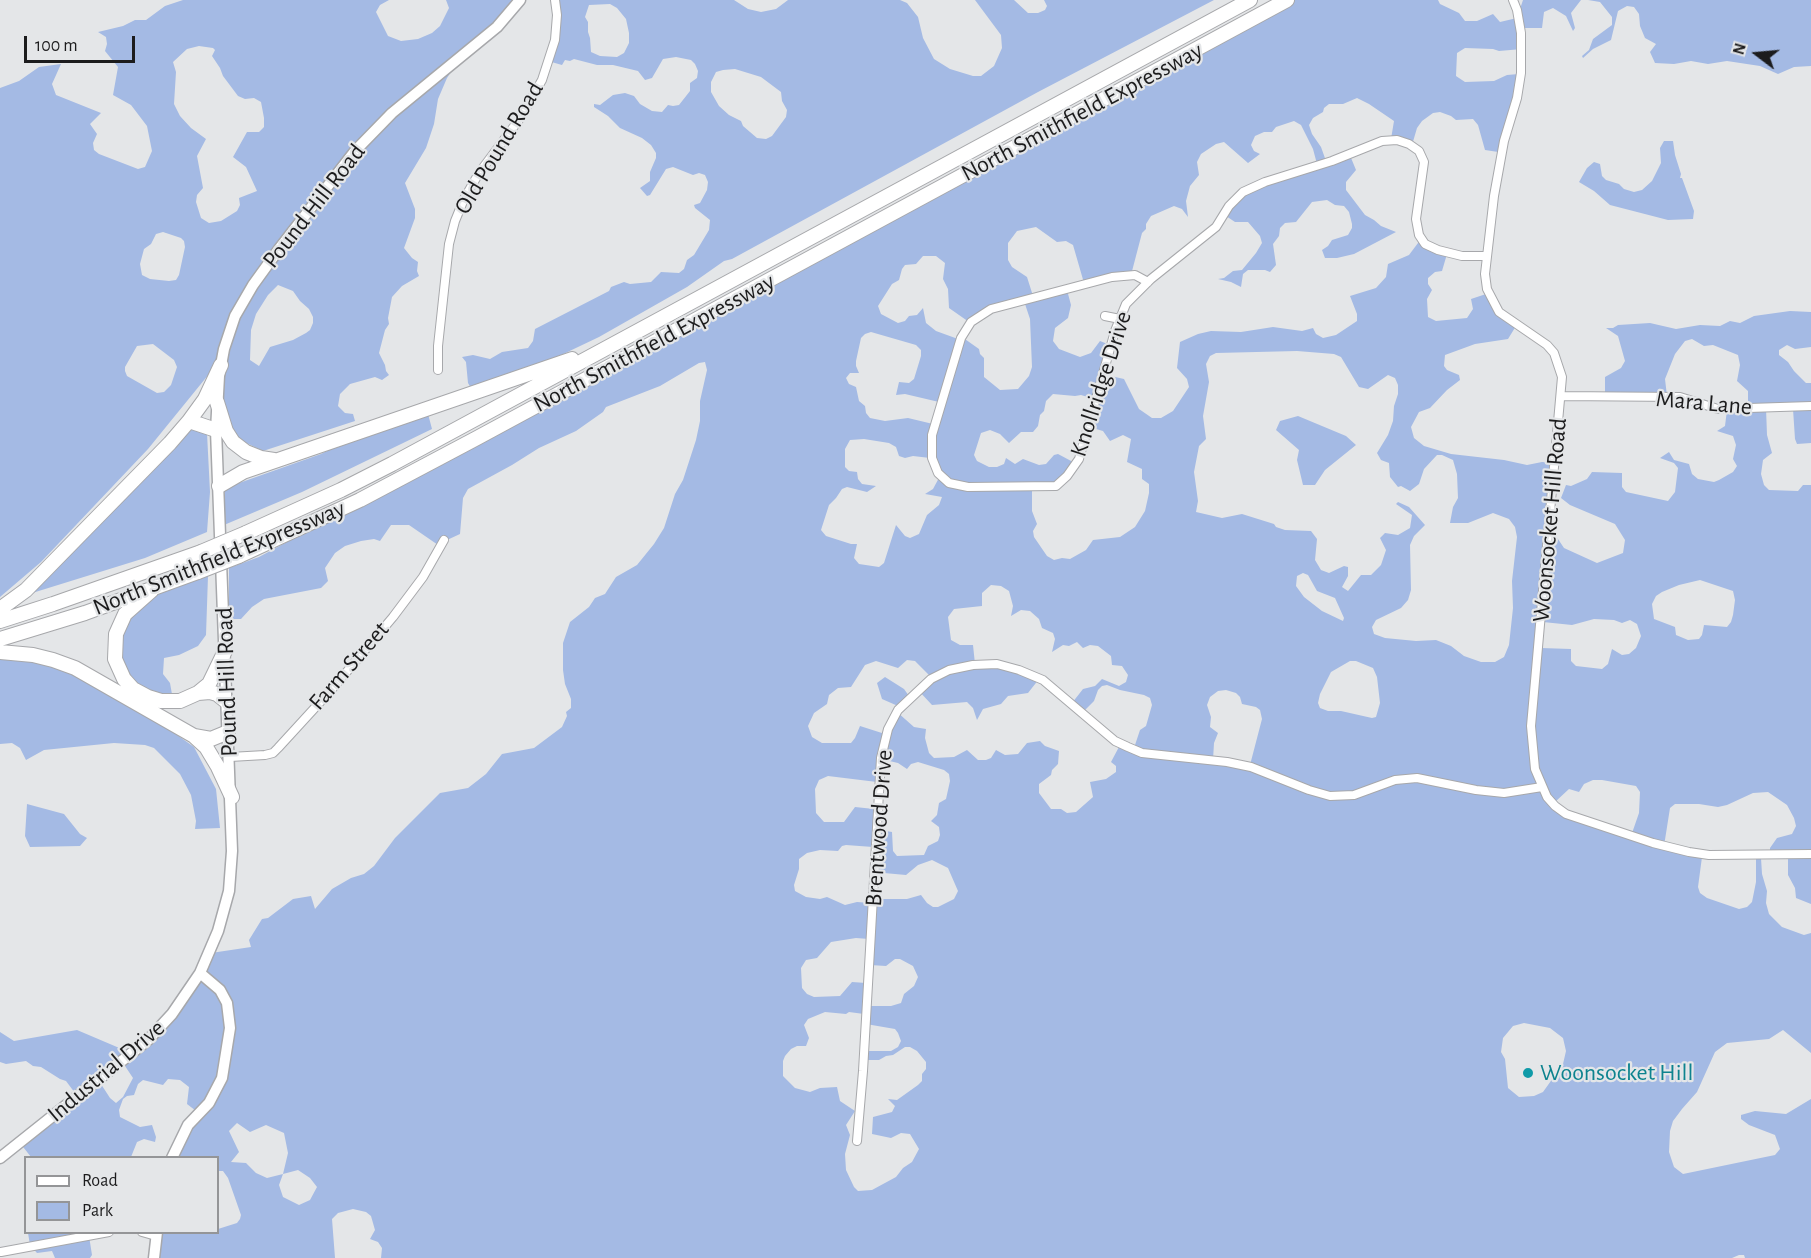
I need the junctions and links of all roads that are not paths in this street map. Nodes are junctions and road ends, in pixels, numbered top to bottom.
1 (520, 0) edge
2 (555, 0) edge
3 (1250, 0) edge
4 (1287, 0) edge
5 (1514, 0) edge
6 (1486, 256) junction
7 (1148, 282) junction
8 (1105, 316) dead end
9 (1120, 319) junction
10 (599, 351) junction
11 (221, 365) junction
12 (438, 370) dead end
13 (1561, 396) junction
14 (217, 402) junction
15 (1811, 406) edge
16 (189, 421) junction
17 (216, 430) junction
18 (279, 460) junction
19 (219, 486) junction
20 (444, 540) dead end
21 (152, 590) junction
22 (0, 609) edge
23 (0, 621) edge
24 (0, 639) edge
25 (225, 651) junction
26 (0, 652) edge
27 (198, 693) junction
28 (227, 702) junction
29 (228, 732) junction
30 (194, 736) junction
31 (230, 757) junction
32 (1542, 787) junction
33 (232, 797) junction
34 (1811, 854) edge
35 (200, 973) junction
36 (856, 1141) dead end
37 (173, 1156) edge
38 (0, 1158) edge
39 (103, 1234) edge
40 (157, 1234) edge
41 (1, 1252) edge
42 (153, 1258) edge

1 - 11 street, Pound Hill Road
2 - 12 street, Old Pound Road
3 - 10 highway, North Smithfield Expressway
4 - 21 highway, North Smithfield Expressway, bridge
5 - 6 street, Woonsocket Hill Road
6 - 7 street, Knollridge Drive
6 - 13 street, Woonsocket Hill Road
7 - 9 street, Knollridge Drive
7 - 9 street, Knollridge Drive
8 - 9 street
10 - 18 highway
10 - 23 highway, North Smithfield Expressway, bridge
11 - 14 street, Pound Hill Road
11 - 16 highway
13 - 15 street, Mara Lane
13 - 32 street, Woonsocket Hill Road
14 - 17 street, Pound Hill Road
14 - 18 highway
16 - 17 highway
16 - 22 highway
17 - 19 street, Pound Hill Road
18 - 19 highway
19 - 25 street, Pound Hill Road
20 - 31 street, Farm Street
21 - 24 highway, North Smithfield Expressway
21 - 27 highway
25 - 27 highway
25 - 28 street, Pound Hill Road
26 - 30 highway
27 - 28 highway
28 - 29 street, Pound Hill Road
29 - 30 highway
29 - 31 street, Pound Hill Road
30 - 33 highway
31 - 33 street, Pound Hill Road
32 - 34 street, Woonsocket Hill Road
32 - 36 street, Brentwood Drive
33 - 35 street, Pound Hill Road
35 - 37 street
35 - 38 street, Industrial Drive
39 - 41 street
40 - 42 street

